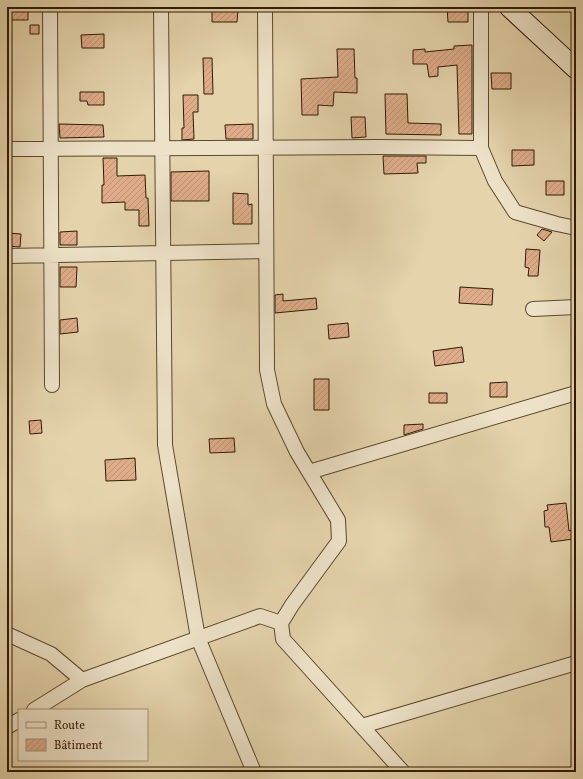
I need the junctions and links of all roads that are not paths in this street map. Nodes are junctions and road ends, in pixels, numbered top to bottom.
1 (50, 7) edge
2 (161, 7) edge
3 (265, 7) edge
4 (481, 7) edge
5 (509, 7) edge
6 (576, 69) edge
7 (50, 148) junction
8 (162, 148) junction
9 (266, 148) junction
10 (481, 148) junction
11 (7, 149) edge
12 (576, 228) edge
13 (266, 251) junction
14 (163, 253) junction
15 (51, 255) junction
16 (7, 256) edge
17 (576, 307) edge
18 (533, 309) dead end
19 (52, 385) dead end
20 (576, 393) edge
21 (309, 472) junction
22 (281, 623) junction
23 (7, 634) edge
24 (198, 638) junction
25 (576, 663) edge
26 (82, 680) junction
27 (36, 709) edge
28 (18, 721) edge
29 (362, 726) junction
30 (7, 727) edge
31 (254, 772) edge
32 (404, 772) edge

1 - 7 street
2 - 8 street
3 - 9 street
4 - 10 street
5 - 6 main road
7 - 8 street
7 - 11 street
7 - 15 street
8 - 9 street
8 - 14 street
9 - 10 street
9 - 13 street
10 - 12 street
13 - 14 street
13 - 21 street
14 - 15 street
14 - 24 street
15 - 16 street
15 - 19 street
17 - 18 street
20 - 21 street
21 - 22 street
22 - 24 street
22 - 29 street
23 - 26 street
24 - 26 street
24 - 31 street
25 - 29 street
26 - 27 street
28 - 30 street
29 - 32 street

